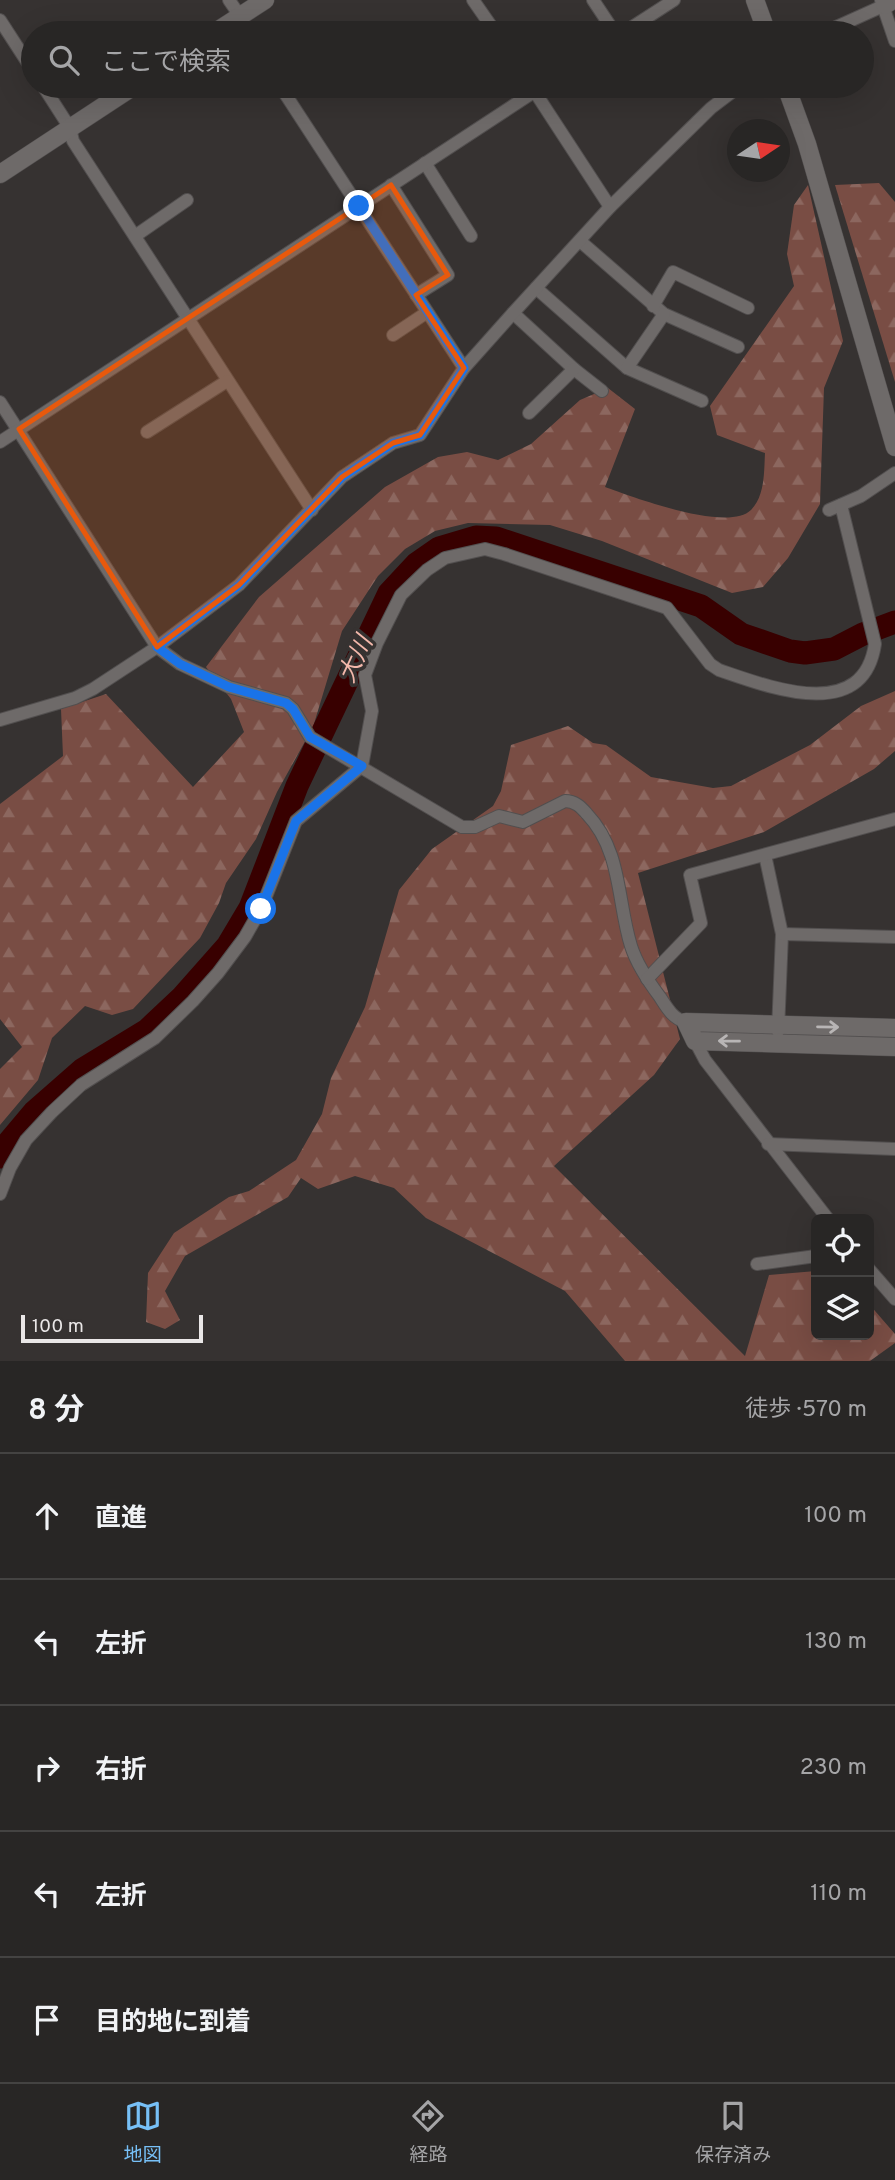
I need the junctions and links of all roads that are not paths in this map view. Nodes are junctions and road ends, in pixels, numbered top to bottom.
1 (229, 0) edge
2 (265, 0) edge
3 (474, 0) edge
4 (593, 0) edge
5 (674, 0) edge
6 (755, 0) edge
7 (886, 2) edge
8 (0, 20) edge
9 (241, 21) edge
10 (247, 21) edge
11 (488, 21) edge
12 (607, 21) edge
13 (642, 21) edge
14 (763, 21) edge
15 (847, 21) edge
16 (895, 41) edge
17 (21, 52) edge
18 (51, 98) edge
19 (116, 98) edge
20 (287, 98) edge
21 (521, 98) edge
22 (542, 98) edge
23 (724, 98) edge
24 (790, 98) edge
25 (70, 128) junction
26 (425, 163) junction
27 (0, 174) edge
28 (391, 185) junction
29 (187, 200) dead end
30 (359, 206) junction
31 (610, 207) junction
32 (135, 236) junction
33 (471, 236) dead end
34 (580, 241) junction
35 (536, 288) junction
36 (416, 295) junction
37 (653, 306) junction
38 (748, 308) dead end
39 (426, 313) junction
40 (513, 313) junction
41 (664, 314) junction
42 (189, 318) junction
43 (393, 335) dead end
44 (738, 347) dead end
45 (464, 368) junction
46 (627, 368) junction
47 (574, 369) junction
48 (227, 381) junction
49 (602, 391) dead end
50 (702, 401) dead end
51 (0, 402) edge
52 (529, 413) dead end
53 (19, 429) junction
54 (147, 432) dead end
55 (0, 442) edge
56 (895, 447) edge
57 (895, 473) edge
58 (312, 510) junction
59 (157, 647) junction
60 (0, 720) edge
61 (362, 766) junction
62 (895, 818) edge
63 (765, 855) junction
64 (782, 934) junction
65 (895, 937) edge
66 (647, 979) junction
67 (686, 1022) junction
68 (895, 1028) edge
69 (778, 1034) junction
70 (695, 1041) junction
71 (895, 1047) edge
72 (768, 1144) junction
73 (895, 1149) edge
74 (0, 1194) edge
75 (824, 1214) edge
76 (811, 1257) edge
77 (757, 1264) dead end
78 (874, 1275) edge
79 (895, 1299) edge

1 - 9 street
2 - 10 street
3 - 11 street
4 - 12 street
5 - 13 street
6 - 14 street
7 - 15 street
7 - 16 street
8 - 17 street
18 - 25 street
19 - 25 street
20 - 30 street
21 - 26 street
22 - 31 street
23 - 31 street
24 - 56 street
25 - 27 street
25 - 32 street
26 - 28 street
26 - 33 street
28 - 30 street
28 - 36 street
29 - 32 street
30 - 36 street
30 - 42 street
31 - 34 street
32 - 42 street
34 - 35 street
34 - 37 street
35 - 40 street
35 - 46 street
36 - 39 street
37 - 38 street
37 - 41 street
39 - 43 street
39 - 45 street
40 - 45 street
40 - 47 street
41 - 44 street
41 - 46 street
42 - 48 street
42 - 53 street
45 - 58 street
46 - 50 street
47 - 49 street
47 - 52 street
48 - 54 street
48 - 58 street
51 - 53 street
53 - 55 street
53 - 59 street
57 - 61 street
58 - 59 street
59 - 60 street
59 - 61 street
61 - 66 street
61 - 74 street
62 - 63 street
63 - 64 street
63 - 66 street
64 - 65 street
64 - 69 street
66 - 67 street
67 - 69 street
67 - 70 street
69 -> 68 street
69 -> 70 street
69 - 71 street
70 - 72 street
72 - 73 street
72 - 75 street
76 - 77 street
78 - 79 street

